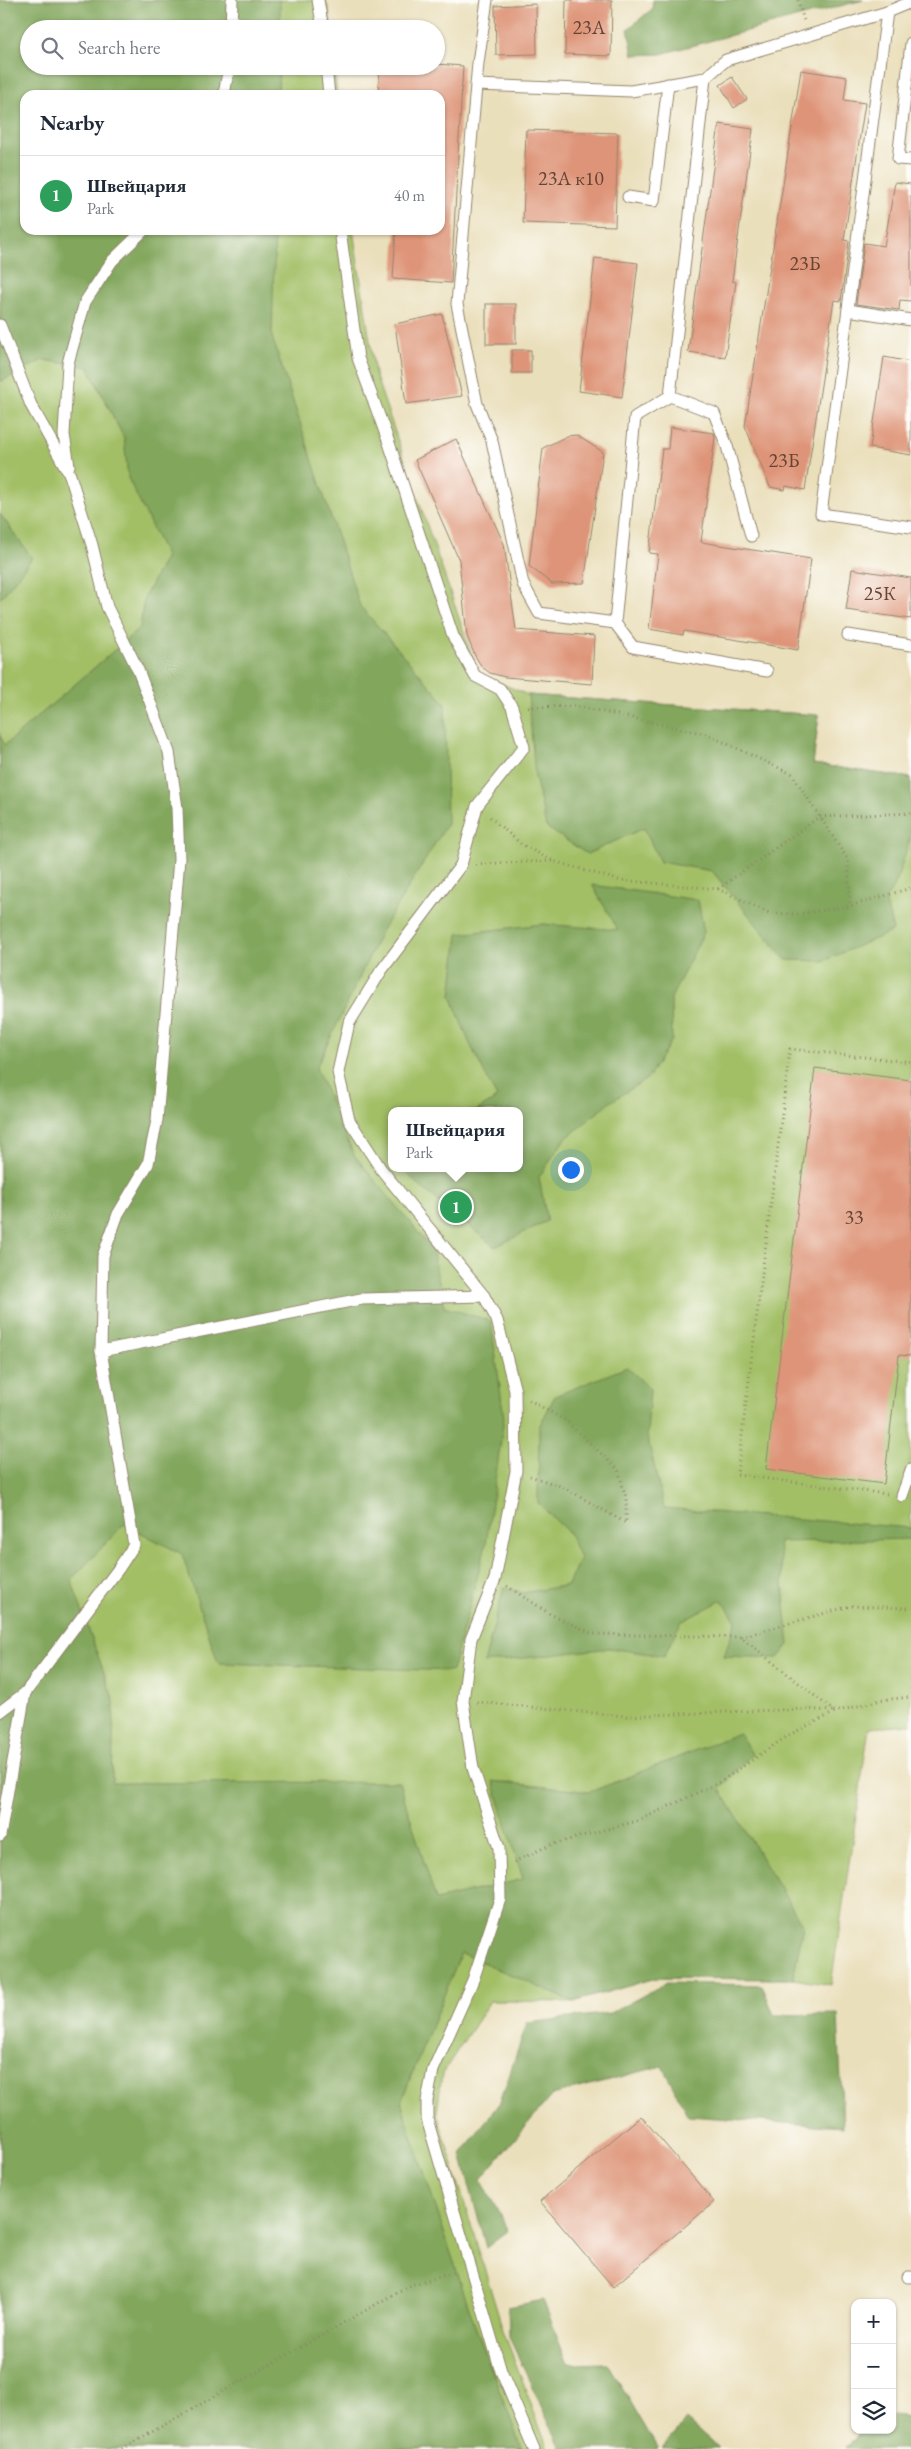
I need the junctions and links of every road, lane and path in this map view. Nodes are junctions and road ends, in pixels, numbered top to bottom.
1 (232, 0) edge
2 (318, 0) edge
3 (487, 0) edge
4 (798, 0) edge
5 (911, 2) edge
6 (887, 12) junction
7 (231, 20) edge
8 (321, 20) edge
9 (808, 35) junction
10 (911, 43) edge
11 (228, 75) edge
12 (327, 75) edge
13 (705, 78) junction
14 (668, 84) junction
15 (476, 85) junction
16 (225, 90) edge
17 (328, 90) edge
18 (911, 160) edge
19 (628, 197) dead end
20 (139, 235) edge
21 (341, 235) edge
22 (848, 310) junction
23 (911, 320) edge
24 (0, 325) edge
25 (670, 396) junction
26 (70, 475) junction
27 (911, 527) edge
28 (751, 536) dead end
29 (615, 623) junction
30 (848, 635) dead end
31 (911, 645) edge
32 (767, 671) dead end
33 (512, 707) junction
34 (477, 806) junction
35 (911, 814) edge
36 (819, 818) junction
37 (553, 861) junction
38 (461, 865) junction
39 (911, 888) edge
40 (718, 889) junction
41 (850, 906) junction
42 (911, 1062) edge
43 (484, 1296) junction
44 (101, 1351) junction
45 (514, 1391) junction
46 (911, 1470) edge
47 (516, 1471) junction
48 (902, 1496) joint
49 (495, 1579) junction
50 (911, 1608) edge
51 (741, 1637) junction
52 (26, 1693) junction
53 (911, 1697) edge
54 (463, 1701) junction
55 (0, 1712) edge
56 (835, 1712) junction
57 (0, 1836) edge
58 (499, 1869) junction
59 (471, 2267) junction
60 (122, 2449) edge
61 (534, 2449) edge

1 - 7 lane
2 - 8 lane
3 - 15 lane
4 - 9 path
5 - 6 lane
6 - 9 lane
6 - 22 lane
9 - 13 lane
10 - 18 lane
11 - 16 lane
12 - 17 lane
13 - 14 lane
13 - 25 lane
14 - 15 lane
14 - 19 lane
15 - 29 lane
20 - 26 lane
21 - 33 lane
22 - 23 lane
22 - 27 lane
24 - 26 lane
25 - 28 lane
25 - 29 lane
26 - 44 lane
29 - 32 lane
30 - 31 lane
33 - 34 lane
33 - 36 path
34 - 37 path
34 - 38 lane
35 - 36 path
36 - 40 path
36 - 41 path
37 - 38 path
37 - 40 path
38 - 43 lane
39 - 41 path
40 - 41 path
42 - 48 path
43 - 44 lane
43 - 45 lane
44 - 52 lane
45 - 47 lane
45 - 47 path
46 - 48 lane
47 - 49 lane
49 - 51 path
49 - 54 lane
50 - 51 path
51 - 56 path
52 - 55 lane
52 - 57 lane
53 - 56 path
54 - 56 path
54 - 58 lane
56 - 58 path
58 - 59 lane
59 - 60 path
59 - 61 lane

